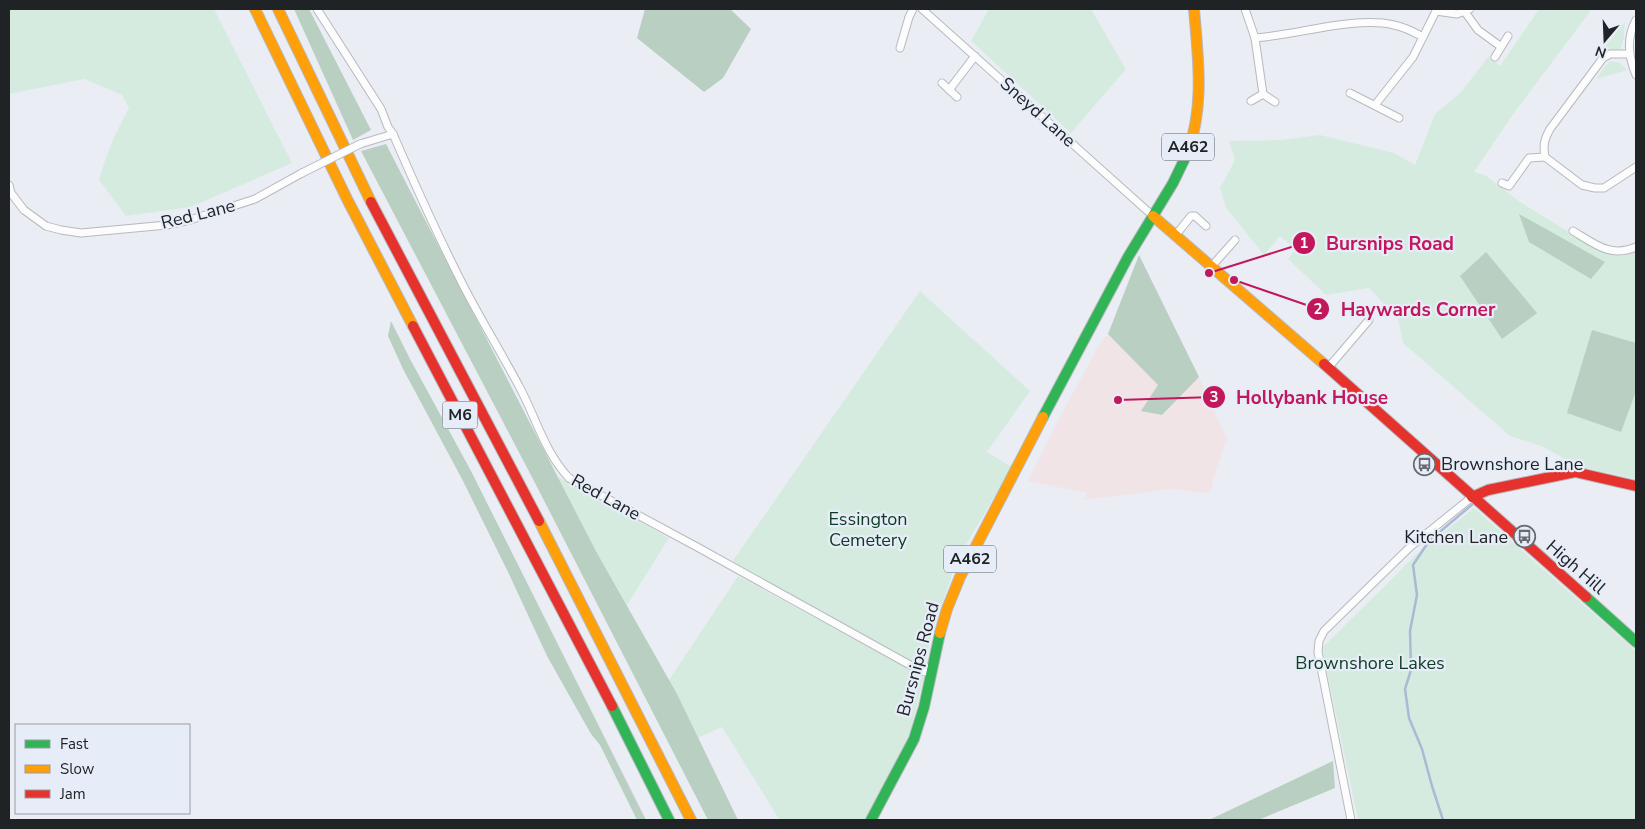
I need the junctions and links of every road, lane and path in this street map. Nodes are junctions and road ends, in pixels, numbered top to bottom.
1 (255, 9) edge
2 (278, 9) edge
3 (317, 9) edge
4 (913, 9) edge
5 (922, 9) edge
6 (1194, 9) edge
7 (1245, 9) edge
8 (1437, 10) edge
9 (1467, 10) edge
10 (1636, 20) edge
11 (1508, 36) dead end
12 (1423, 37) junction
13 (1255, 38) junction
14 (1500, 46) junction
15 (900, 48) dead end
16 (1629, 54) junction
17 (975, 56) junction
18 (1495, 57) dead end
19 (1636, 75) edge
20 (942, 83) dead end
21 (950, 90) junction
22 (1350, 93) dead end
23 (1263, 94) junction
24 (957, 97) dead end
25 (1251, 101) dead end
26 (1275, 102) dead end
27 (1375, 105) junction
28 (1399, 118) dead end
29 (393, 134) junction
30 (1545, 157) junction
31 (1636, 167) edge
32 (1502, 183) dead end
33 (9, 185) edge
34 (1153, 216) junction
35 (1206, 226) dead end
36 (1573, 231) dead end
37 (1175, 236) junction
38 (1235, 240) dead end
39 (1636, 247) edge
40 (1211, 267) junction
41 (1369, 320) dead end
42 (1328, 368) junction
43 (1636, 486) edge
44 (1472, 497) junction
45 (1636, 642) edge
46 (930, 673) junction
47 (669, 820) edge
48 (691, 820) edge
49 (871, 820) edge
50 (1351, 820) edge

1 - 47 main road, M6
2 - 48 main road, M6
3 - 29 street, Red Lane
4 - 15 street
5 - 17 street, Sneyd Lane
6 - 34 main road, A462
7 - 13 street
8 - 9 street
8 - 12 street
9 - 14 street
10 - 16 street
11 - 14 street
12 - 13 street
12 - 27 street
13 - 23 street
14 - 18 street
16 - 19 street
16 - 30 street
17 - 21 street
17 - 34 street, Sneyd Lane
20 - 21 street
21 - 24 street
22 - 27 street
23 - 25 street
23 - 26 street
27 - 28 street
29 - 33 street, Red Lane, bridge
29 - 46 street, Red Lane
30 - 31 street
30 - 32 street
34 - 37 main road, High Hill
34 - 46 main road, Bursnips Road / A462
35 - 37 street
36 - 39 street
37 - 40 main road, High Hill
38 - 40 street
40 - 42 main road, High Hill
41 - 42 street
42 - 44 main road, High Hill
43 - 44 main road
44 - 45 main road, High Hill
44 - 50 street
46 - 49 main road, Bursnips Road / A462

